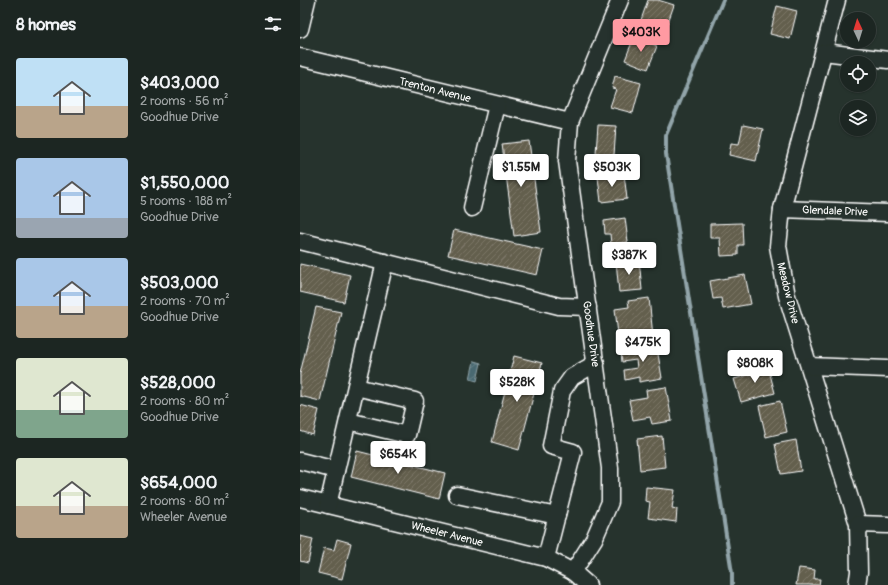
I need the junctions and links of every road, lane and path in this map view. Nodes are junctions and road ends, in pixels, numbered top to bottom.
1 (307, 0) edge
2 (620, 0) edge
3 (837, 0) edge
4 (300, 29) edge
5 (824, 52) junction
6 (300, 57) edge
7 (888, 60) edge
8 (497, 105) junction
9 (570, 122) junction
10 (472, 208) dead end
11 (782, 209) junction
12 (888, 212) edge
13 (300, 241) edge
14 (385, 262) junction
15 (588, 307) junction
16 (596, 364) junction
17 (809, 366) junction
18 (888, 369) edge
19 (356, 388) junction
20 (348, 421) junction
21 (300, 461) edge
22 (336, 470) junction
23 (457, 495) dead end
24 (300, 498) edge
25 (328, 505) junction
26 (556, 516) junction
27 (858, 524) junction
28 (888, 525) edge
29 (546, 558) junction
30 (573, 572) junction
31 (588, 585) edge
32 (857, 585) edge

1 - 4 street
2 - 9 street, Goodhue Drive
3 - 5 street, Meadow Drive
5 - 7 street
5 - 11 street, Meadow Drive
6 - 8 street, Trenton Avenue
8 - 9 street, Trenton Avenue
8 - 10 street
9 - 15 street, Goodhue Drive
11 - 12 street, Glendale Drive
11 - 17 street, Meadow Drive
13 - 14 street
14 - 15 street
14 - 19 street
15 - 16 street, Goodhue Drive
16 - 26 street
16 - 30 street, Goodhue Drive
17 - 18 street
17 - 27 street, Meadow Drive
19 - 20 street
19 - 20 street
20 - 22 street
21 - 22 street
22 - 25 street
23 - 26 street
24 - 25 street, Wheeler Avenue
25 - 29 street, Wheeler Avenue
26 - 29 street
27 - 28 street
27 - 32 street, Meadow Drive
29 - 30 street, Wheeler Avenue
30 - 31 street, Wheeler Avenue

